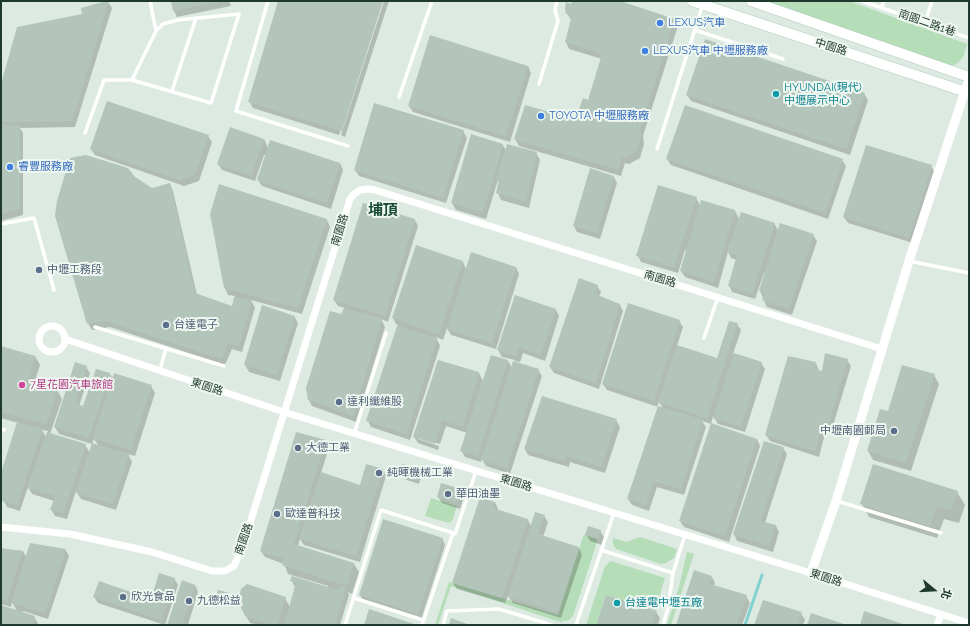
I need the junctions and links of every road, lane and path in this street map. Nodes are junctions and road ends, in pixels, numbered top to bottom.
1 (150, 1) edge
2 (268, 1) edge
3 (432, 1) edge
4 (557, 1) edge
5 (692, 1) edge
6 (751, 1) edge
7 (862, 1) edge
8 (884, 1) edge
9 (932, 1) edge
10 (703, 4) junction
11 (881, 8) junction
12 (196, 18) junction
13 (925, 23) junction
14 (695, 30) junction
15 (156, 31) junction
16 (969, 38) edge
17 (783, 59) dead end
18 (969, 78) edge
19 (132, 80) junction
20 (539, 84) dead end
21 (172, 91) junction
22 (967, 92) edge
23 (399, 97) dead end
24 (85, 133) dead end
25 (348, 146) dead end
26 (657, 148) dead end
27 (1, 224) edge
28 (910, 261) junction
29 (969, 273) edge
30 (54, 290) dead end
31 (718, 298) junction
32 (95, 327) dead end
33 (386, 333) dead end
34 (704, 338) dead end
35 (65, 339) dead end
36 (166, 348) junction
37 (882, 349) junction
38 (224, 366) dead end
39 (159, 371) junction
40 (284, 412) junction
41 (354, 434) junction
42 (476, 471) junction
43 (836, 501) junction
44 (614, 513) junction
45 (1, 527) edge
46 (453, 533) junction
47 (940, 533) dead end
48 (685, 535) junction
49 (601, 550) junction
50 (673, 573) junction
51 (811, 573) junction
52 (354, 598) junction
53 (941, 615) junction
54 (423, 620) junction
55 (969, 623) edge
56 (345, 625) edge
57 (422, 625) edge
58 (443, 625) edge
59 (552, 625) edge
60 (576, 625) edge
61 (663, 625) edge
62 (937, 625) edge

1 - 15 lane
2 - 25 lane
3 - 23 lane
4 - 20 lane
5 - 10 main road, 中園路
6 - 18 main road, 中園路
7 - 11 lane, 南園二路1巷
8 - 11 lane
9 - 13 lane
10 - 14 lane
10 - 22 main road, 中園路
11 - 13 lane, 南園二路1巷
12 - 15 lane
12 - 21 lane
12 - 21 lane
13 - 16 lane, 南園二路1巷
14 - 17 lane
14 - 26 lane
15 - 19 lane
18 - 22 street
19 - 21 lane
19 - 24 lane
22 - 28 street
27 - 30 lane
28 - 29 lane
28 - 37 street
31 - 34 lane
31 - 37 street, 南園路
31 - 40 street, 南園路
32 - 36 lane
33 - 41 lane
35 - 39 street, 東園路
36 - 38 lane
36 - 39 lane
37 - 43 street
39 - 40 street, 東園路
40 - 41 street, 東園路
40 - 45 street, 南園路
41 - 42 street, 東園路
42 - 44 street, 東園路
42 - 46 lane
43 - 47 lane
43 - 51 street
44 - 48 street, 東園路
44 - 49 lane
46 - 52 lane
46 - 54 lane
48 - 50 lane
48 - 51 street, 東園路
49 - 50 lane
49 - 60 lane
50 - 61 lane
51 - 53 street, 東園路
52 - 54 lane
52 - 56 lane
53 - 55 street, 東園路
53 - 62 street
54 - 57 lane
58 - 59 lane

